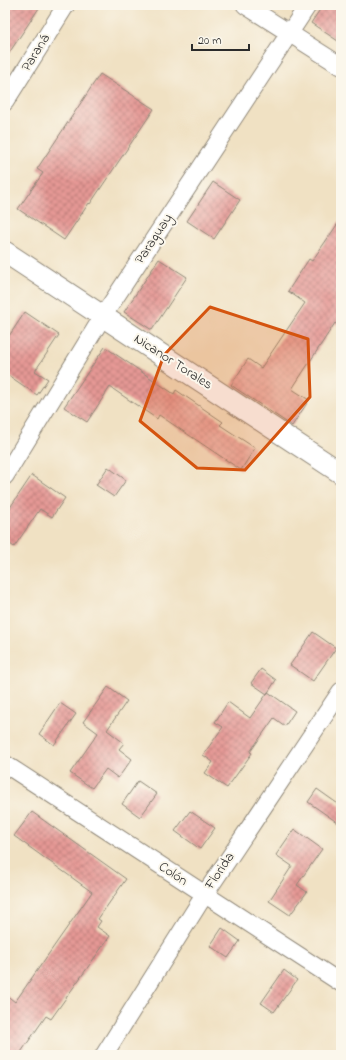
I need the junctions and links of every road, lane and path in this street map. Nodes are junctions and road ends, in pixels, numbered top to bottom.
1 (66, 5) edge
2 (245, 5) edge
3 (308, 5) edge
4 (290, 34) junction
5 (341, 66) edge
6 (5, 102) edge
7 (5, 252) edge
8 (103, 316) junction
9 (341, 473) edge
10 (5, 476) edge
11 (341, 691) edge
12 (5, 764) edge
13 (205, 894) junction
14 (341, 983) edge
15 (104, 1055) edge

1 - 6 street, Paraná
2 - 4 street
3 - 4 street, Paraguay
4 - 5 street
4 - 8 street, Paraguay
7 - 8 street, Nicanor Torales
8 - 9 street, Nicanor Torales
8 - 10 street, Paraguay
11 - 13 street, Florida
12 - 13 street, Colón
13 - 14 street, Colón
13 - 15 street, Florida

